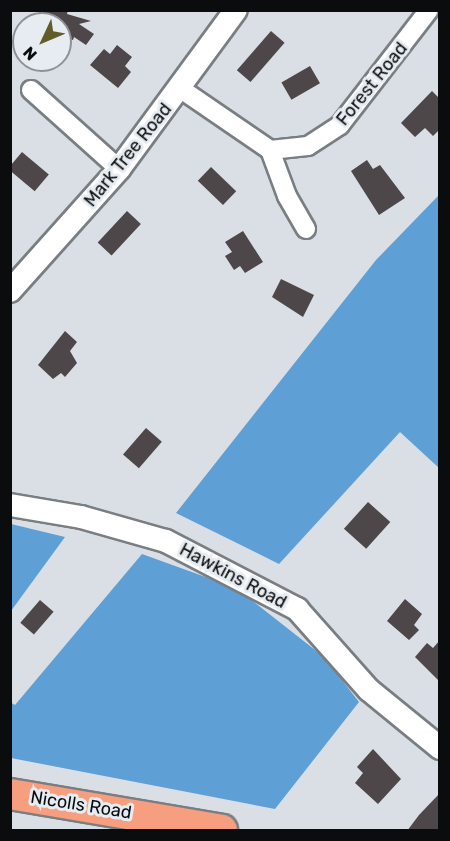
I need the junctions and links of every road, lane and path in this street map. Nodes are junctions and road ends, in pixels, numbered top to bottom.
1 (236, 10) edge
2 (429, 10) edge
3 (181, 89) junction
4 (31, 90) dead end
5 (270, 150) junction
6 (119, 169) junction
7 (306, 229) dead end
8 (10, 291) edge
9 (10, 505) edge
10 (440, 748) edge
11 (10, 794) edge
12 (222, 831) edge

1 - 3 street, Mark Tree Road
2 - 5 street, Forest Road
3 - 5 street
3 - 6 street, Mark Tree Road
4 - 6 street
5 - 7 street
6 - 8 street, Mark Tree Road
9 - 10 street, Hawkins Road
11 - 12 highway, Nicolls Road

